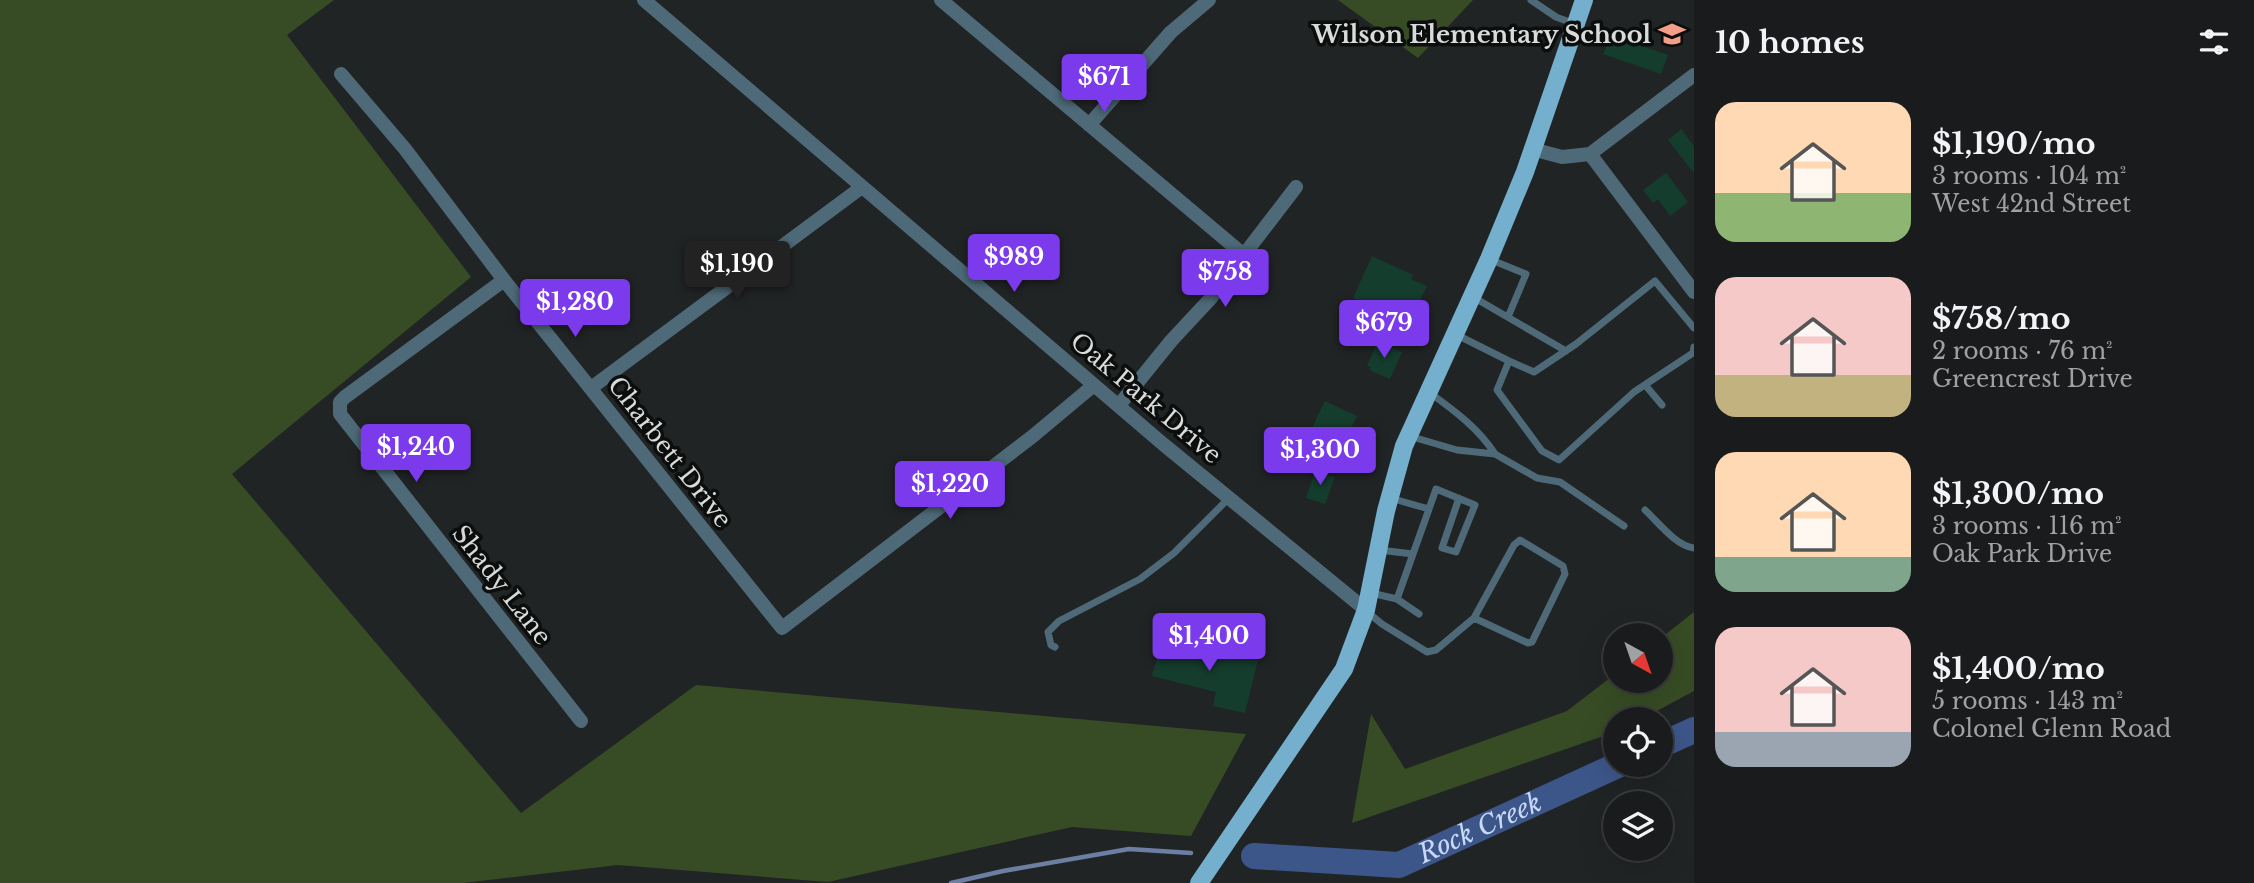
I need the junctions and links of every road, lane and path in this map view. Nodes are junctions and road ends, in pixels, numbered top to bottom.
1 (644, 0) edge
2 (941, 0) edge
3 (1209, 0) edge
4 (1584, 0) edge
5 (1532, 1) edge
6 (1576, 24) junction
7 (341, 74) dead end
8 (1694, 75) edge
9 (1090, 125) junction
10 (1532, 149) junction
11 (1590, 155) junction
12 (862, 187) junction
13 (1296, 187) dead end
14 (1244, 255) junction
15 (1489, 259) junction
16 (504, 280) junction
17 (1694, 292) edge
18 (1471, 296) junction
19 (1508, 317) junction
20 (1694, 328) edge
21 (1454, 333) junction
22 (1694, 347) edge
23 (1566, 351) junction
24 (1509, 361) junction
25 (1094, 385) junction
26 (1646, 386) junction
27 (591, 388) junction
28 (1428, 392) junction
29 (1119, 404) junction
30 (1662, 405) dead end
31 (1408, 436) junction
32 (1495, 454) junction
33 (1230, 497) junction
34 (1390, 498) junction
35 (1459, 498) junction
36 (1429, 509) junction
37 (1644, 510) dead end
38 (1623, 526) dead end
39 (1694, 548) edge
40 (1378, 550) junction
41 (1413, 554) junction
42 (1397, 600) junction
43 (1368, 602) junction
44 (1419, 614) dead end
45 (1474, 618) junction
46 (1055, 648) dead end
47 (581, 721) dead end
48 (1199, 883) edge

1 - 12 street, Oak Park Drive
2 - 9 street
3 - 9 street
4 - 6 main road
5 - 6 lane
6 - 10 main road
7 - 16 street, Charbett Drive
8 - 11 street
9 - 14 street
10 - 11 street
10 - 15 main road
11 - 17 street
12 - 25 street, Oak Park Drive
12 - 27 street
13 - 14 street
14 - 29 street
15 - 18 main road
15 - 19 lane
16 - 27 street, Charbett Drive
16 - 47 street, Shady Lane
18 - 19 lane
18 - 21 main road
19 - 23 lane
20 - 23 lane
21 - 24 lane
21 - 28 main road
22 - 26 lane
23 - 24 lane
24 - 26 lane
25 - 27 street, Charbett Drive
25 - 29 street, Oak Park Drive
26 - 30 lane
28 - 31 main road
28 - 32 lane
29 - 33 street, Oak Park Drive
31 - 32 lane
31 - 34 main road
32 - 38 lane
33 - 43 street, Oak Park Drive
33 - 46 lane
34 - 36 lane
34 - 40 main road
35 - 35 lane
35 - 36 lane
36 - 41 lane
37 - 39 lane
40 - 41 lane
40 - 43 main road
41 - 42 lane
42 - 43 lane
42 - 44 lane
43 - 45 lane
43 - 48 main road
45 - 45 lane

